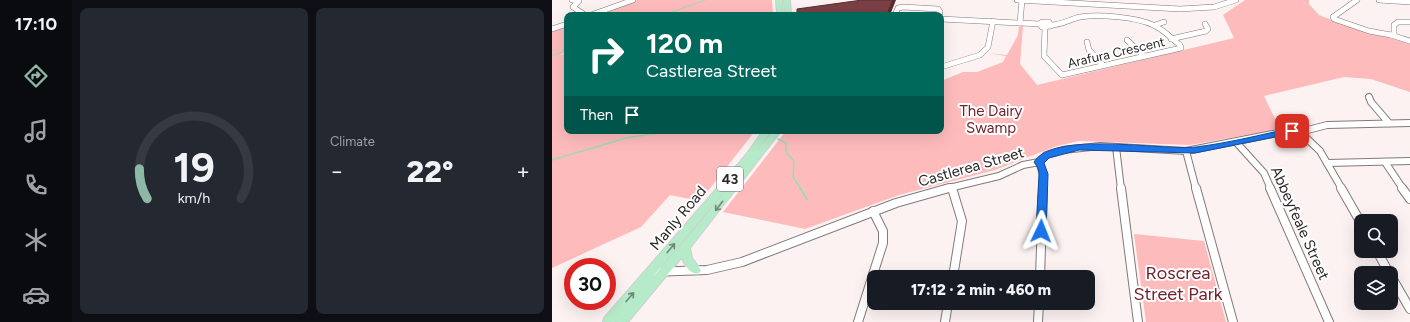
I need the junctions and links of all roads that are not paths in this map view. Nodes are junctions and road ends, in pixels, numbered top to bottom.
1 (572, 0) edge
2 (633, 0) edge
3 (779, 0) edge
4 (786, 0) edge
5 (1017, 0) edge
6 (1022, 0) edge
7 (1236, 0) edge
8 (1357, 0) edge
9 (1379, 0) edge
10 (1410, 2) edge
11 (580, 12) edge
12 (599, 12) edge
13 (780, 12) edge
14 (788, 12) edge
15 (896, 12) edge
16 (940, 12) edge
17 (1048, 15) dead end
18 (944, 19) edge
19 (993, 22) junction
20 (1164, 22) dead end
21 (1410, 22) edge
22 (1020, 23) junction
23 (1205, 24) dead end
24 (564, 25) edge
25 (1047, 25) junction
26 (1155, 25) junction
27 (552, 30) edge
28 (1391, 35) junction
29 (1171, 39) junction
30 (1127, 40) dead end
31 (1410, 41) edge
32 (1087, 42) dead end
33 (1144, 56) junction
34 (944, 65) edge
35 (1103, 65) junction
36 (1369, 97) dead end
37 (1410, 122) edge
38 (1389, 123) junction
39 (1300, 132) junction
40 (765, 134) edge
41 (775, 134) edge
42 (1236, 142) junction
43 (1116, 147) junction
44 (1186, 151) junction
45 (1410, 161) edge
46 (1039, 162) junction
47 (1385, 162) junction
48 (1327, 163) junction
49 (952, 187) junction
50 (1410, 199) edge
51 (873, 211) junction
52 (1356, 214) edge
53 (685, 248) junction
54 (696, 270) junction
55 (954, 270) edge
56 (1040, 270) edge
57 (651, 272) junction
58 (664, 272) junction
59 (1398, 288) edge
60 (1410, 309) edge
61 (947, 310) edge
62 (1039, 310) edge
63 (608, 322) edge
64 (621, 322) edge
65 (858, 322) edge
66 (945, 322) edge
67 (1038, 322) edge
68 (1138, 322) edge
69 (1233, 322) edge
70 (1329, 322) edge

1 - 11 street
2 - 12 street
3 - 13 main road
4 - 14 main road
5 - 6 street
6 - 7 street
6 - 22 street
8 - 28 street
9 - 10 street
15 - 16 street
17 - 25 street
18 - 19 street
19 - 22 street
19 - 34 street
20 - 26 street
21 - 28 street
22 - 25 street
23 - 29 street
24 - 27 street
25 - 26 street
25 - 35 street, Arafura Crescent
26 - 29 street
28 - 31 street
29 - 33 street, Arafura Crescent
30 - 33 street
32 - 35 street
33 - 35 street, Arafura Crescent
36 - 38 street
37 - 38 street, Castlerea Street
38 - 39 street, Castlerea Street
39 - 42 street, Castlerea Street
39 - 48 street
57 -> 40 main road, Manly Road / 43
41 -> 53 main road, Manly Road / 43
42 - 44 street, Castlerea Street
42 - 70 street, Abbeyfeale Street
43 - 44 street, Castlerea Street
43 - 46 street, Castlerea Street
43 - 68 street
44 - 69 street
45 - 47 street
46 - 49 street, Castlerea Street
46 - 56 street
47 - 48 street
47 - 50 street
48 - 52 street
49 - 51 street, Castlerea Street
49 - 55 street
51 - 54 street, Castlerea Street
51 - 65 street
53 - 54 main road
53 - 58 main road, Manly Road / 43
54 - 58 street, Castlerea Street
57 - 58 street, Castlerea Street
63 -> 57 main road, Manly Road / 43
58 - 64 main road, Manly Road / 43
59 - 60 street
61 - 66 street
62 - 67 street

